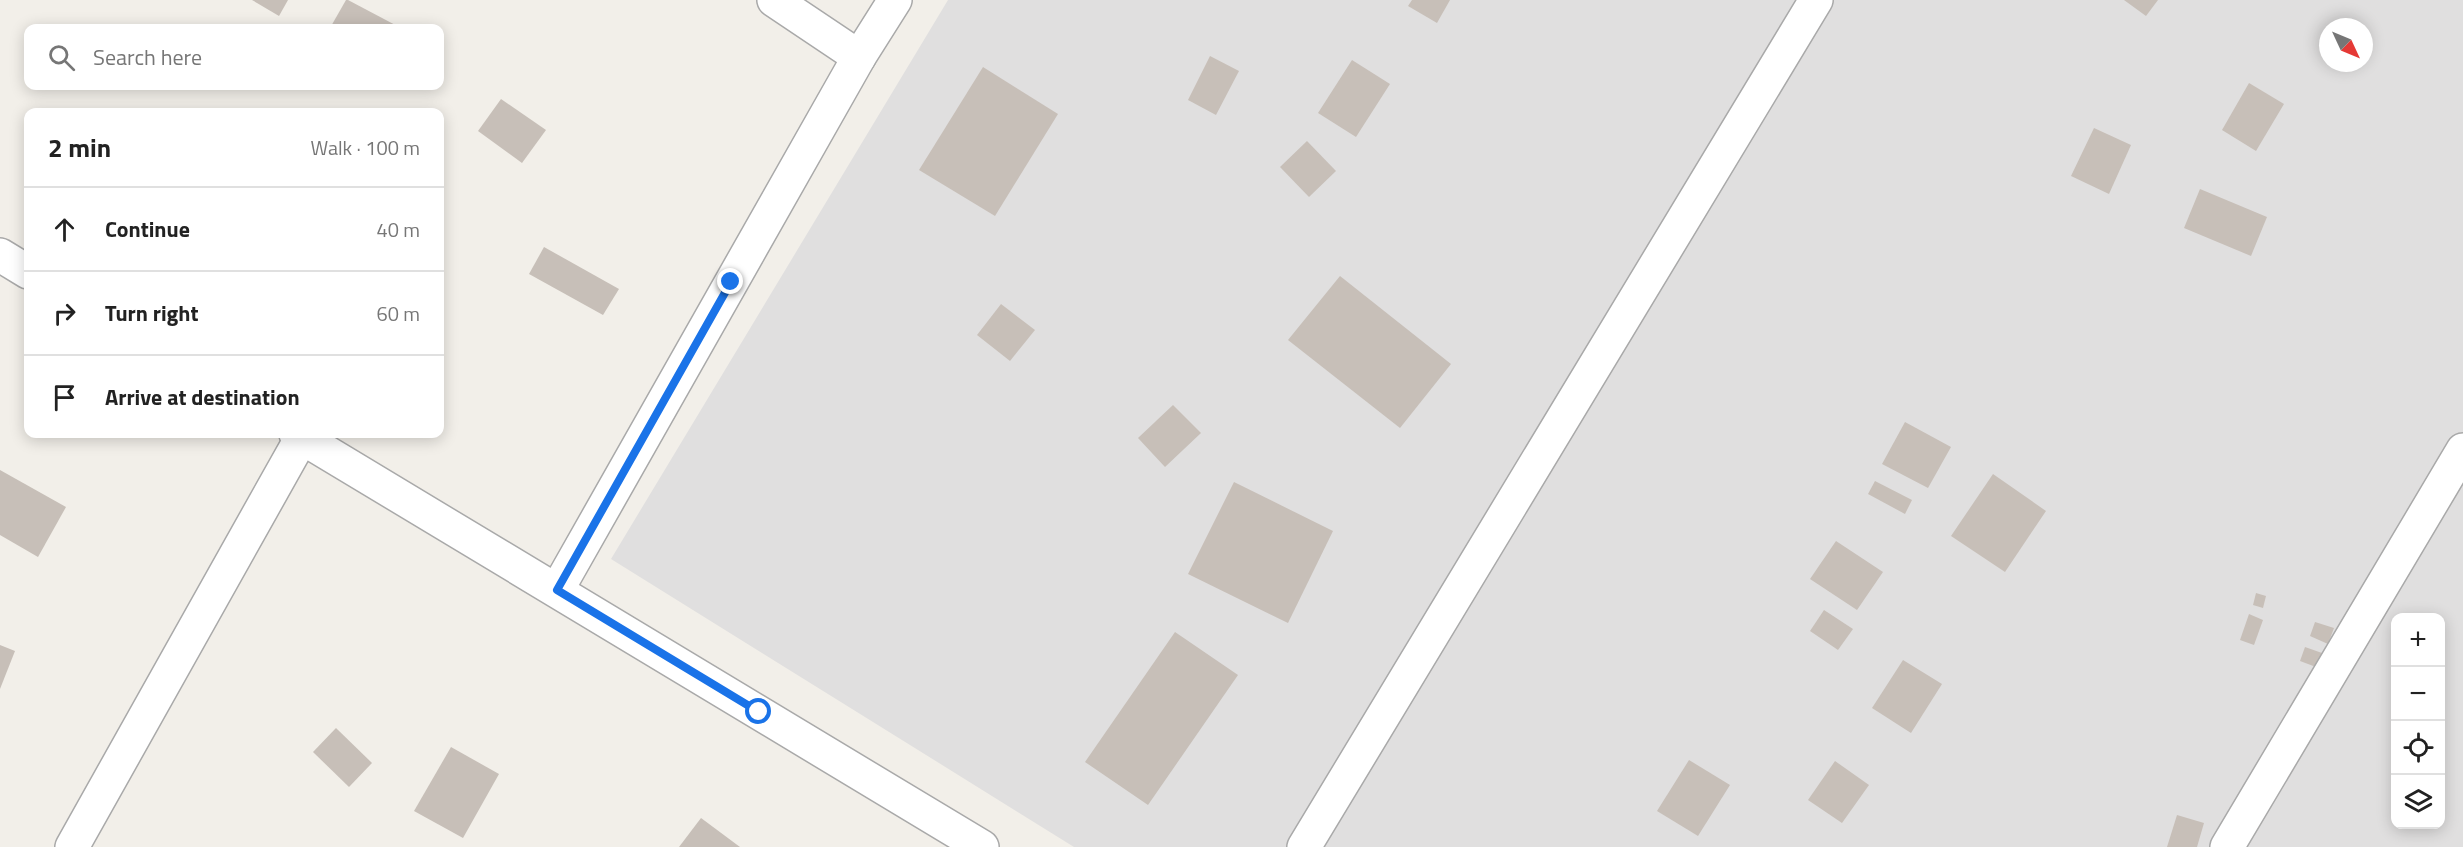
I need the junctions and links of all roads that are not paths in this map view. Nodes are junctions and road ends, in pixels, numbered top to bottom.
1 (774, 0) edge
2 (895, 0) edge
3 (1816, 0) edge
4 (859, 57) junction
5 (0, 255) edge
6 (24, 270) edge
7 (297, 438) edge
8 (304, 438) edge
9 (2463, 450) edge
10 (557, 590) junction
11 (934, 835) edge
12 (72, 847) edge
13 (982, 847) edge
14 (1304, 847) edge
15 (2227, 847) edge

1 - 4 street
2 - 4 street
3 - 14 street
4 - 10 street
5 - 6 street
7 - 12 street
8 - 10 street
9 - 15 street
10 - 11 street
11 - 13 street

